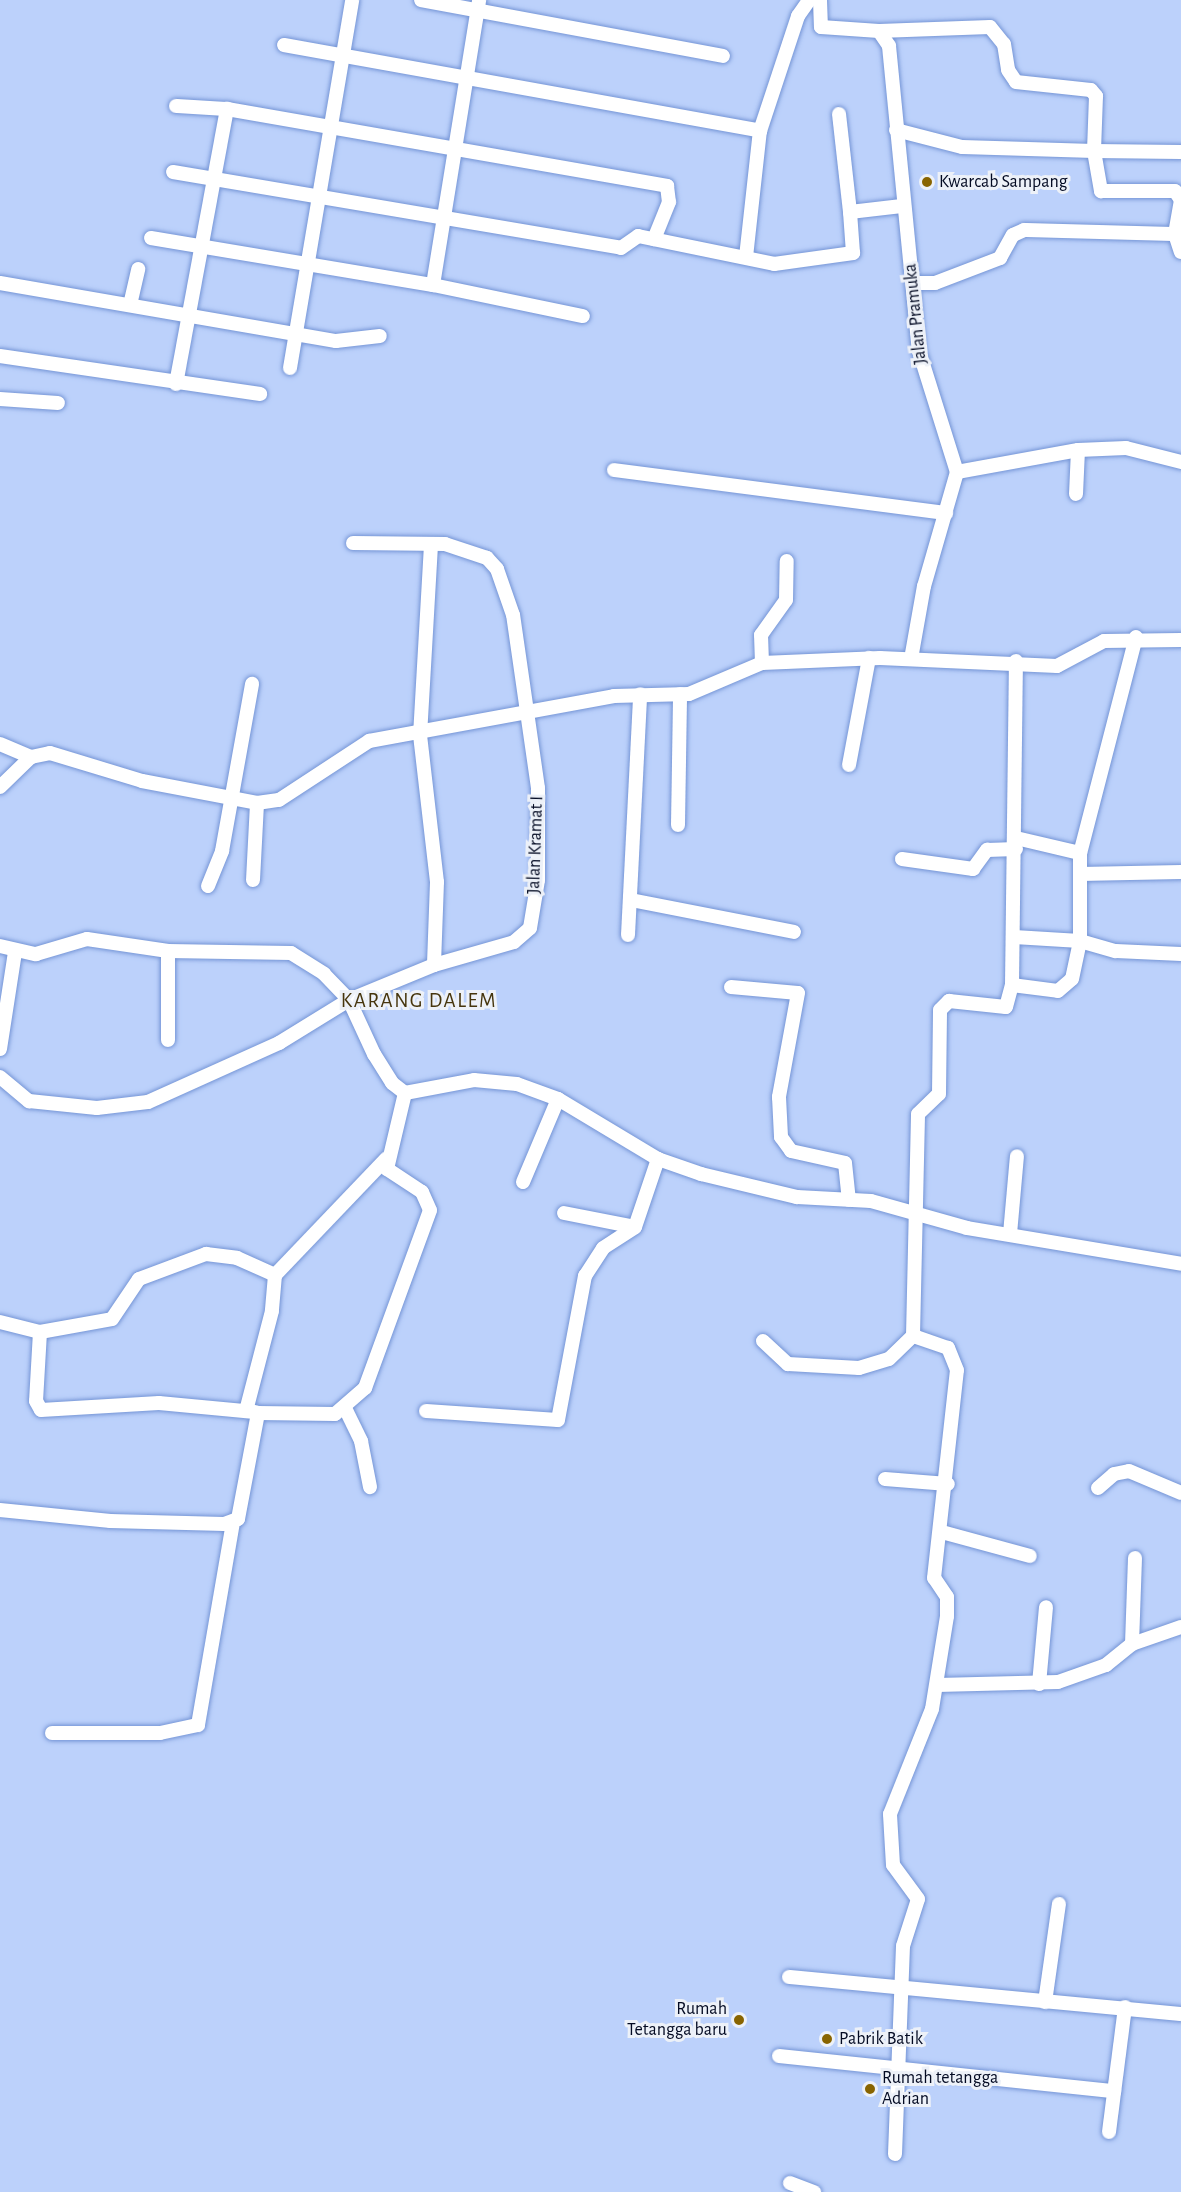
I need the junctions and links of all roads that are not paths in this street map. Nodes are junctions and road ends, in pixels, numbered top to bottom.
1 (352, 0) edge
2 (421, 0) edge
3 (809, 0) edge
4 (820, 0) edge
5 (478, 5) edge
6 (879, 30) junction
7 (284, 45) dead end
8 (342, 56) junction
9 (723, 56) dead end
10 (468, 76) junction
11 (176, 106) dead end
12 (227, 109) junction
13 (839, 114) dead end
14 (327, 126) junction
15 (896, 130) junction
16 (760, 131) junction
17 (457, 147) junction
18 (1094, 151) junction
19 (1181, 152) edge
20 (173, 172) dead end
21 (216, 179) junction
22 (316, 196) junction
23 (1181, 200) edge
24 (903, 206) junction
25 (850, 212) junction
26 (444, 215) junction
27 (1175, 234) junction
28 (151, 238) dead end
29 (654, 239) junction
30 (200, 247) junction
31 (1181, 252) edge
32 (746, 257) junction
33 (307, 263) junction
34 (138, 269) dead end
35 (913, 283) junction
36 (0, 284) edge
37 (433, 285) junction
38 (130, 305) junction
39 (187, 315) junction
40 (583, 316) dead end
41 (297, 332) junction
42 (380, 336) dead end
43 (0, 356) edge
44 (290, 368) dead end
45 (176, 384) junction
46 (260, 394) dead end
47 (0, 399) edge
48 (58, 403) dead end
49 (1078, 450) junction
50 (1181, 462) edge
51 (614, 470) dead end
52 (957, 472) junction
53 (1076, 494) dead end
54 (946, 513) junction
55 (353, 543) dead end
56 (431, 545) junction
57 (787, 561) dead end
58 (1136, 637) junction
59 (1181, 640) edge
60 (869, 658) junction
61 (911, 659) junction
62 (1016, 661) junction
63 (762, 663) junction
64 (252, 684) dead end
65 (640, 694) junction
66 (680, 694) junction
67 (528, 710) junction
68 (420, 735) junction
69 (0, 744) edge
70 (32, 757) junction
71 (849, 765) dead end
72 (0, 787) edge
73 (232, 799) junction
74 (257, 804) junction
75 (678, 825) dead end
76 (1016, 844) junction
77 (1080, 853) junction
78 (902, 859) dead end
79 (1181, 872) edge
80 (1080, 874) junction
81 (253, 880) dead end
82 (208, 886) dead end
83 (631, 900) junction
84 (794, 932) dead end
85 (628, 935) dead end
86 (1014, 937) junction
87 (1080, 941) junction
88 (0, 946) edge
89 (168, 951) junction
90 (15, 952) junction
91 (1181, 954) edge
92 (435, 964) junction
93 (1012, 986) junction
94 (731, 987) dead end
95 (349, 1000) junction
96 (168, 1040) dead end
97 (0, 1049) edge
98 (0, 1077) edge
99 (405, 1093) junction
100 (558, 1099) junction
101 (1017, 1156) dead end
102 (386, 1159) junction
103 (658, 1159) junction
104 (523, 1182) dead end
105 (849, 1200) junction
106 (912, 1212) junction
107 (564, 1213) dead end
108 (635, 1227) junction
109 (1010, 1234) junction
110 (1181, 1264) edge
111 (275, 1275) junction
112 (0, 1322) edge
113 (40, 1332) junction
114 (913, 1336) junction
115 (763, 1341) dead end
116 (345, 1408) junction
117 (426, 1411) dead end
118 (252, 1412) junction
119 (885, 1479) dead end
120 (948, 1484) junction
121 (370, 1487) dead end
122 (1098, 1488) dead end
123 (1181, 1493) edge
124 (0, 1510) edge
125 (233, 1523) junction
126 (942, 1532) junction
127 (1030, 1556) dead end
128 (1135, 1558) dead end
129 (1046, 1607) dead end
130 (1181, 1627) edge
131 (1132, 1644) junction
132 (937, 1684) junction
133 (1040, 1684) junction
134 (52, 1733) dead end
135 (1059, 1904) dead end
136 (789, 1977) dead end
137 (901, 1990) junction
138 (1045, 2002) junction
139 (1125, 2007) junction
140 (1181, 2014) edge
141 (779, 2056) dead end
142 (901, 2066) junction
143 (1114, 2091) junction
144 (1108, 2132) dead end
145 (895, 2154) dead end
146 (790, 2183) dead end
147 (814, 2192) edge

1 - 8 street
2 - 5 street
3 - 16 street
4 - 6 street
5 - 9 street
5 - 10 street
6 - 15 street, Jalan Pramuka
6 - 18 street
7 - 8 street
8 - 10 street
8 - 14 street
10 - 16 street
10 - 17 street
11 - 12 street
12 - 14 street
12 - 21 street
13 - 25 street
14 - 17 street
14 - 22 street
15 - 18 street
15 - 24 street, Jalan Pramuka
16 - 32 street
17 - 26 street
17 - 29 street
18 - 19 street
18 - 23 street
20 - 21 street
21 - 22 street
21 - 30 street
22 - 26 street
22 - 33 street
23 - 27 street
24 - 25 street
24 - 35 street, Jalan Pramuka
25 - 32 street
26 - 29 street
26 - 37 street
27 - 31 street
27 - 35 street
28 - 30 street
29 - 32 street
30 - 33 street
30 - 39 street
33 - 37 street
33 - 41 street
34 - 38 street
35 - 52 street, Jalan Pramuka
36 - 38 street
37 - 40 street
38 - 39 street
39 - 41 street
39 - 45 street
41 - 42 street
41 - 44 street
43 - 45 street
45 - 46 street
47 - 48 street
49 - 50 street
49 - 52 street
49 - 53 street
51 - 54 street
52 - 54 street
54 - 61 street
55 - 56 street, Jalan Kramat I
56 - 67 street, Jalan Kramat I
56 - 68 street
57 - 63 street
58 - 59 street
58 - 62 street
58 - 77 street
60 - 61 street
60 - 63 street
60 - 71 street
61 - 62 street
62 - 76 street
63 - 66 street
64 - 73 street
65 - 66 street
65 - 67 street
65 - 83 street
66 - 75 street
67 - 68 street
67 - 92 street, Jalan Kramat I
68 - 74 street
68 - 92 street
69 - 70 street
70 - 72 street
70 - 73 street
73 - 74 street
73 - 82 street
74 - 81 street
76 - 77 street
76 - 78 street
76 - 86 street
77 - 80 street
79 - 80 street
80 - 87 street
83 - 84 street
83 - 85 street
86 - 87 street
86 - 93 street
87 - 91 street
87 - 93 street
88 - 90 street
89 - 90 street
89 - 95 street
89 - 96 street
90 - 97 street
92 - 95 street, Jalan Kramat I
93 - 106 street
94 - 105 street
95 - 98 street, Jalan Kramat I
95 - 99 street
99 - 100 street
99 - 102 street
100 - 103 street
100 - 104 street
101 - 109 street
102 - 111 street
102 - 116 street
103 - 105 street
103 - 108 street
105 - 106 street
106 - 109 street
106 - 114 street
107 - 108 street
108 - 117 street
109 - 110 street
111 - 113 street
111 - 118 street
112 - 113 street
113 - 118 street
114 - 115 street
114 - 120 street
116 - 118 street
116 - 121 street
118 - 125 street
119 - 120 street
120 - 126 street
122 - 123 street
124 - 125 street
125 - 134 street
126 - 127 street
126 - 132 street
128 - 131 street
129 - 133 street
130 - 131 street
131 - 133 street
132 - 133 street
132 - 137 street
135 - 138 street
136 - 137 street
137 - 138 street
137 - 142 street
138 - 139 street
139 - 140 street
139 - 143 street
141 - 142 street
142 - 143 street
142 - 145 street
143 - 144 street
146 - 147 street

